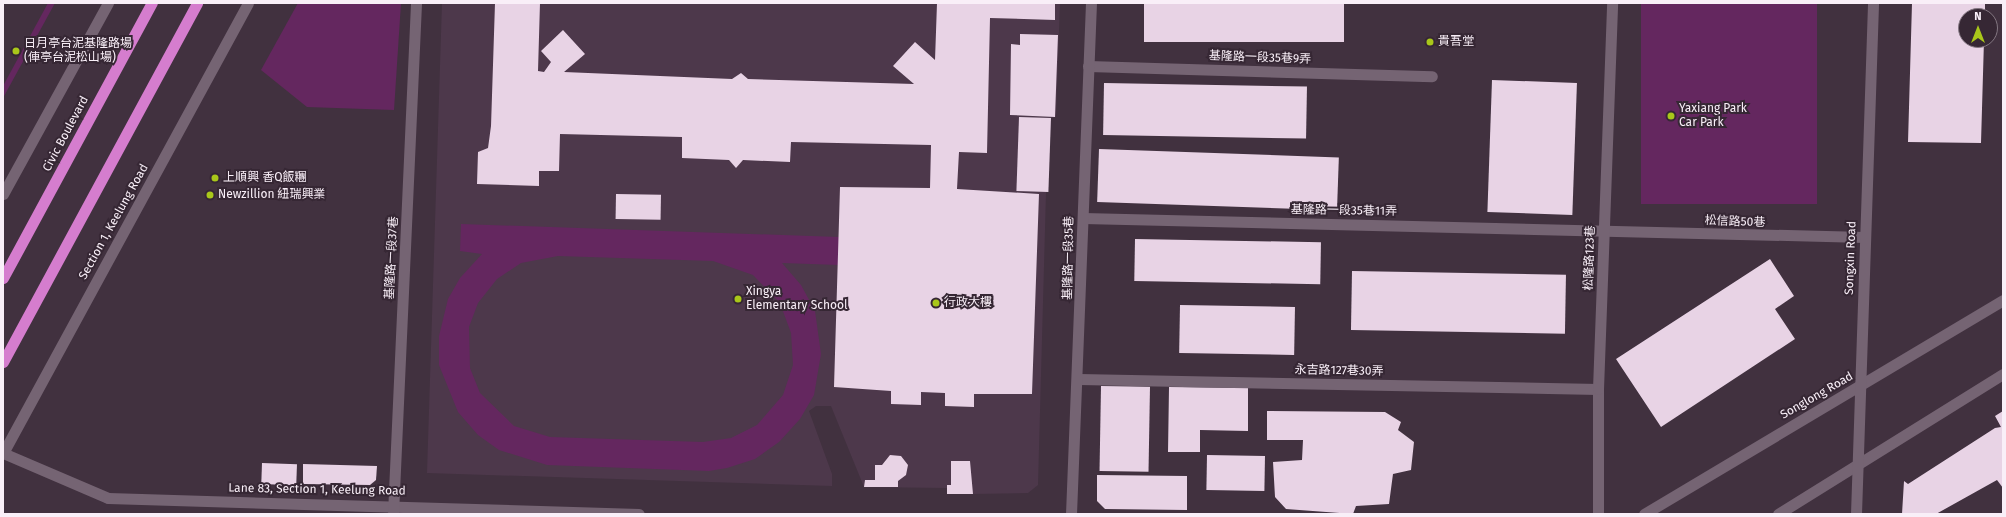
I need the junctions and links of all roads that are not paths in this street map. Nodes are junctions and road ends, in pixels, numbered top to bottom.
1 (108, 3) edge
2 (152, 3) edge
3 (196, 3) edge
4 (248, 3) edge
5 (416, 3) edge
6 (1091, 3) edge
7 (1612, 3) edge
8 (1873, 3) edge
9 (1088, 66) junction
10 (1432, 76) dead end
11 (3, 194) edge
12 (1083, 218) junction
13 (1604, 231) junction
14 (1865, 237) junction
15 (3, 274) edge
16 (3, 278) edge
17 (2003, 300) edge
18 (3, 362) edge
19 (2003, 374) edge
20 (1079, 378) junction
21 (1860, 385) junction
22 (1598, 389) junction
23 (3, 453) edge
24 (1858, 466) junction
25 (394, 509) edge
26 (640, 514) edge
27 (1071, 514) edge
28 (1598, 514) edge
29 (1644, 514) edge
30 (1778, 514) edge
31 (1856, 514) edge

1 - 11 street
2 - 15 highway, Civic Boulevard
2 - 16 highway, Civic Boulevard
3 - 18 highway
4 - 23 street, Section 1, Keelung Road
5 - 25 street, 基隆路一段37巷
6 - 9 street, 基隆路一段35巷
7 - 13 street, 松隆路123巷
8 - 14 street, Songxin Road
9 - 10 street, 基隆路一段35巷9弄
9 - 12 street, 基隆路一段35巷
12 - 13 street, 基隆路一段35巷11弄
12 - 20 street, 基隆路一段35巷
13 - 14 street, 松信路50巷
13 - 22 street, 松隆路123巷
14 - 21 street, Songxin Road
17 - 21 street, Songlong Road
19 - 24 street
20 - 22 street, 永吉路127巷30弄
20 - 27 street, 基隆路一段35巷
21 - 24 street, Songxin Road
21 - 29 street, Songlong Road
22 - 28 street, 松隆路123巷
23 - 25 street, Lane 83, Section 1, Keelung Road
24 - 30 street
24 - 31 street, Songxin Road
25 - 26 street, Lane 83, Section 1, Keelung Road

